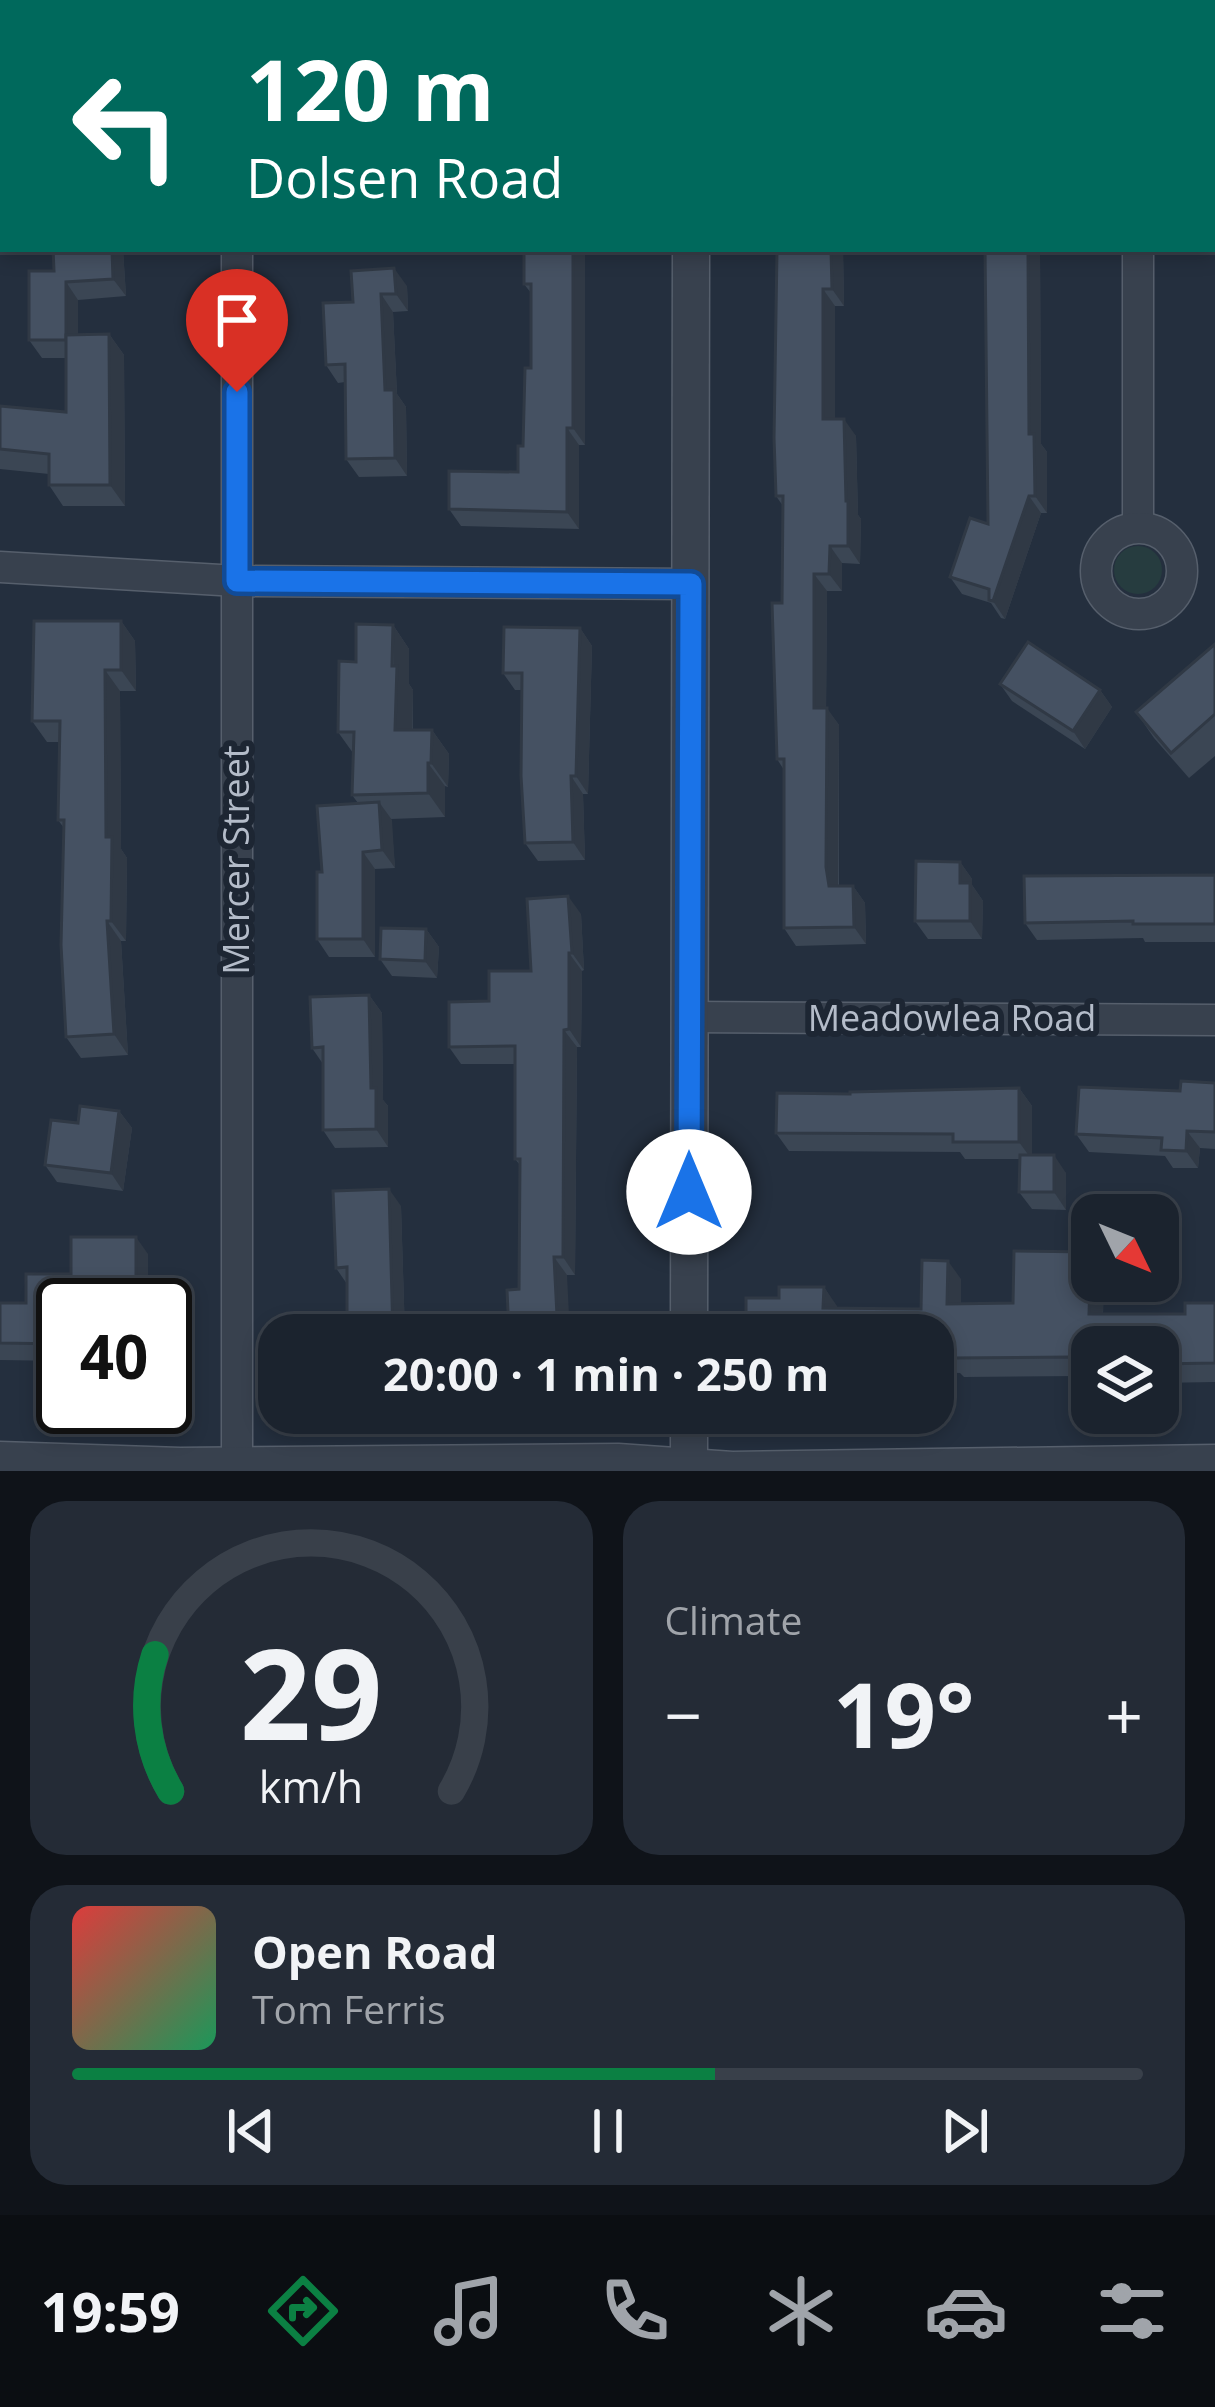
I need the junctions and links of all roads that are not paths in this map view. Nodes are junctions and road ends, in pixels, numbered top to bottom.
1 (237, 252) edge
2 (691, 252) edge
3 (1138, 252) edge
4 (1138, 527) dead end
5 (0, 567) edge
6 (237, 581) junction
7 (691, 584) junction
8 (689, 1017) junction
9 (1215, 1020) edge
10 (689, 1314) edge
11 (689, 1434) edge
12 (0, 1457) edge
13 (1215, 1460) edge
14 (237, 1466) edge
15 (689, 1467) edge

1 - 6 street, Mercer Street
2 - 7 street
3 - 4 street
5 - 6 street
6 - 7 street
6 - 14 street, Mercer Street
7 - 8 street
8 - 9 street, Meadowlea Road
8 - 10 street
11 - 15 street
12 - 14 street
13 - 15 street
14 - 15 street

